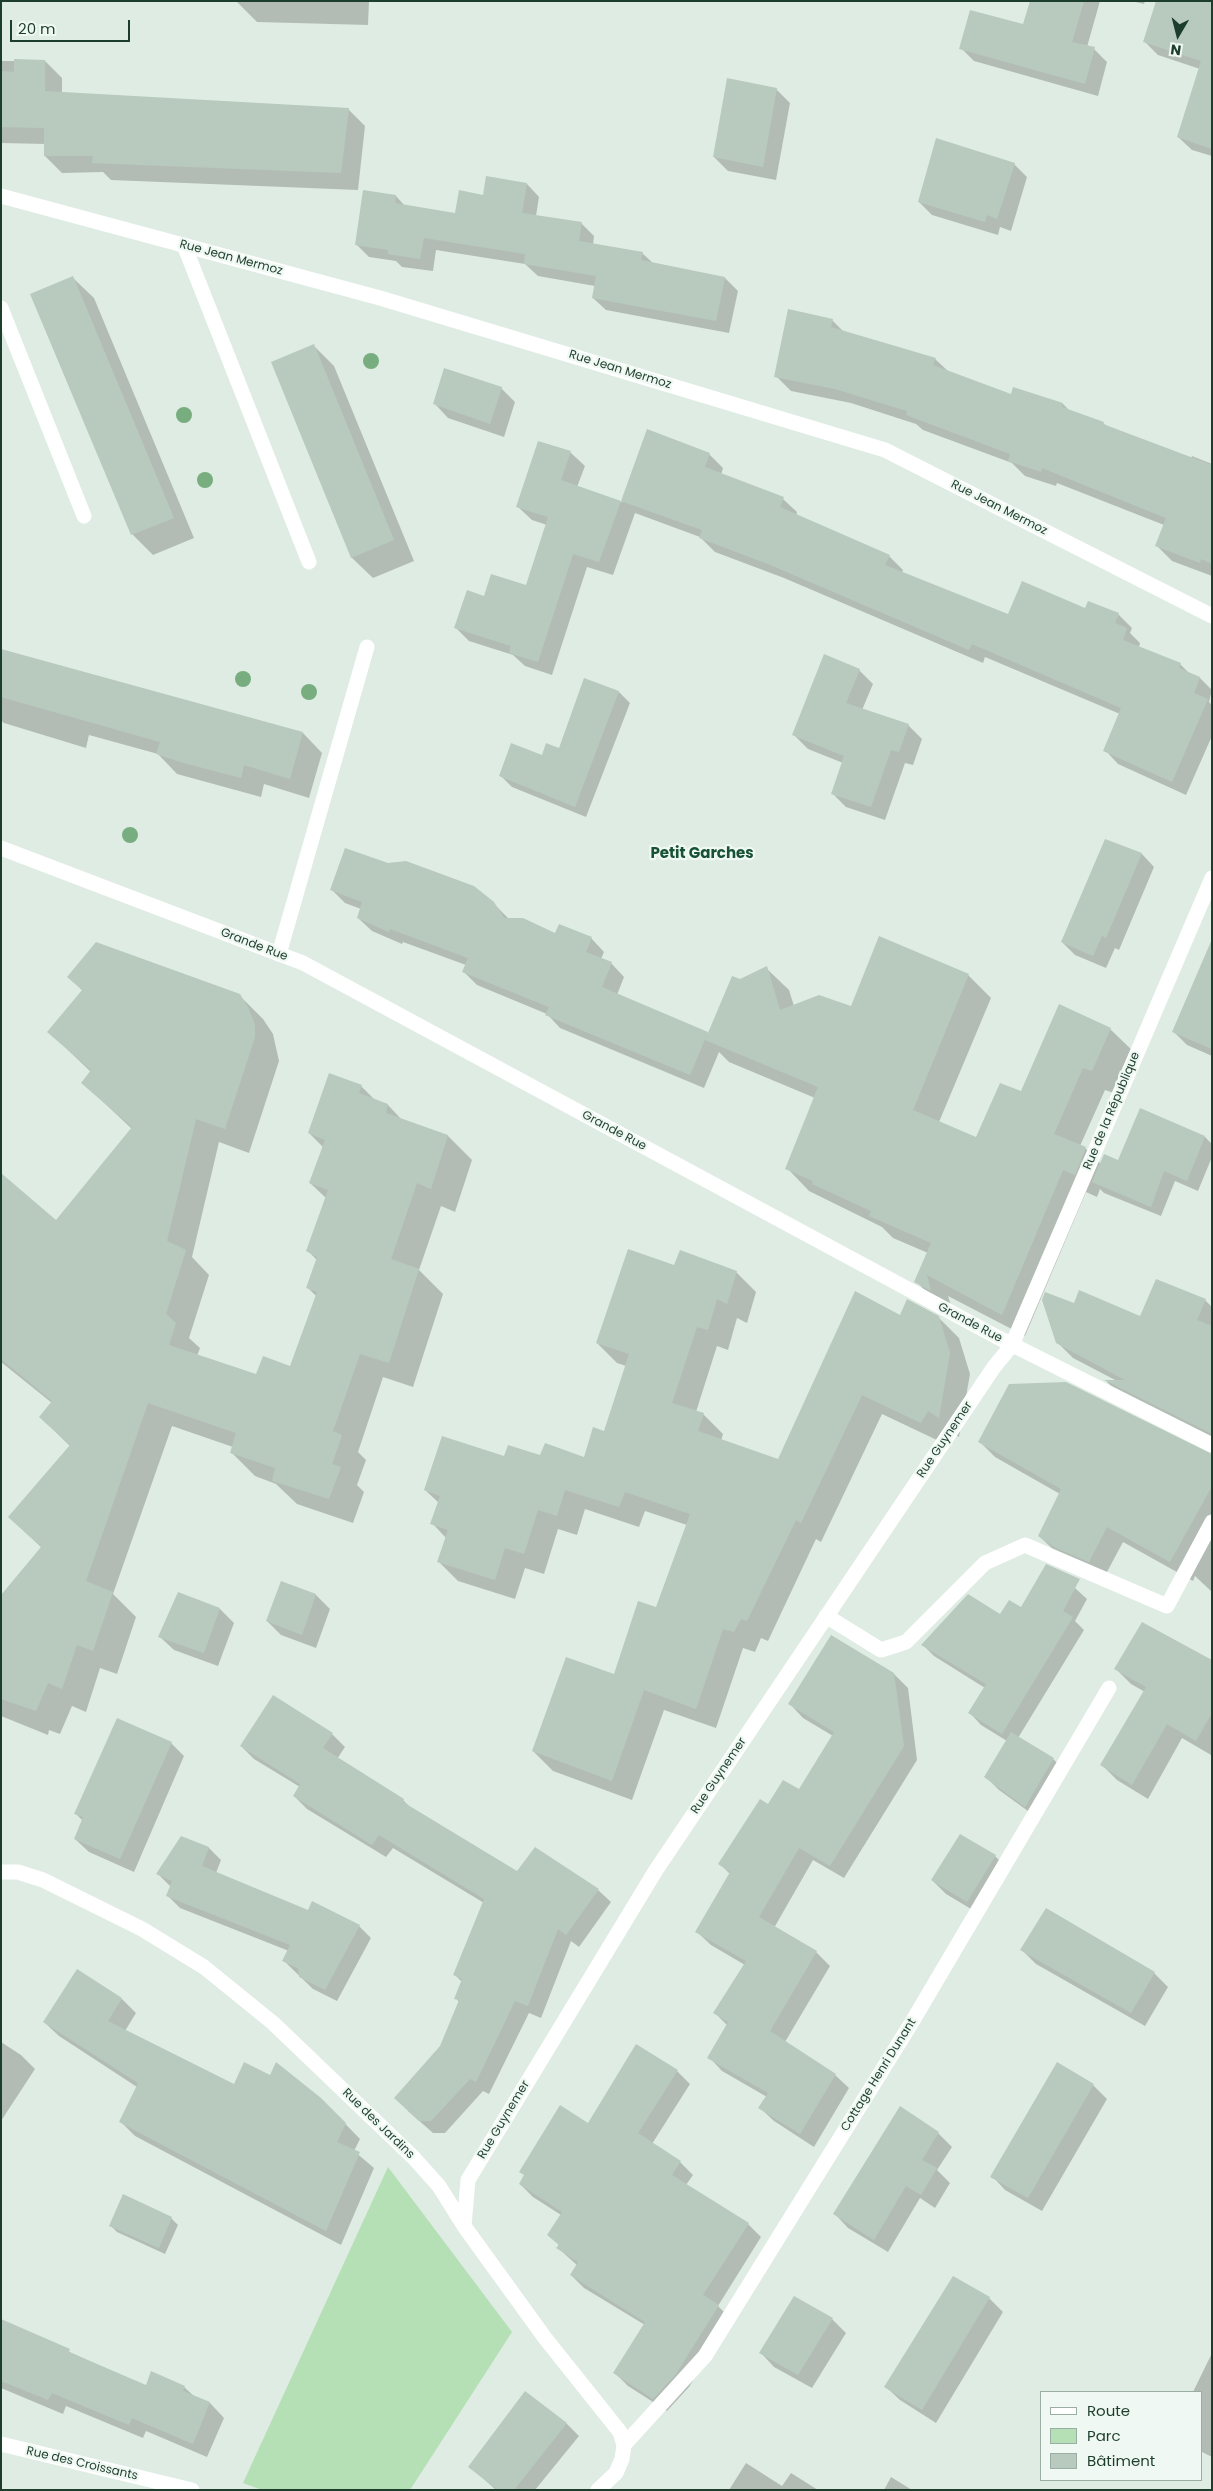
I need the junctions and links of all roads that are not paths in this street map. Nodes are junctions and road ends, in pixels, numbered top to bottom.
1 (1, 196) edge
2 (184, 245) junction
3 (1, 308) edge
4 (84, 516) dead end
5 (308, 562) dead end
6 (1212, 616) edge
7 (367, 647) dead end
8 (1, 848) edge
9 (1212, 878) edge
10 (279, 954) junction
11 (1012, 1345) junction
12 (1212, 1446) edge
13 (1212, 1522) edge
14 (826, 1616) junction
15 (1109, 1688) dead end
16 (1, 1872) edge
17 (464, 2226) junction
18 (1, 2444) edge
19 (624, 2445) junction
20 (192, 2490) edge
21 (598, 2490) edge

1 - 2 street, Rue Jean Mermoz
2 - 5 street
2 - 6 street, Rue Jean Mermoz
3 - 4 street
7 - 10 street
8 - 10 street, Grande Rue
9 - 11 street, Rue de la République
10 - 11 street, Grande Rue
11 - 12 street, Grande Rue
11 - 14 street, Rue Guynemer
13 - 14 street
14 - 17 street, Rue Guynemer
15 - 19 street, Cottage Henri Dunant
16 - 17 street, Rue des Jardins
17 - 19 street, Rue des Jardins
18 - 20 street, Rue des Croissants
19 - 21 street

